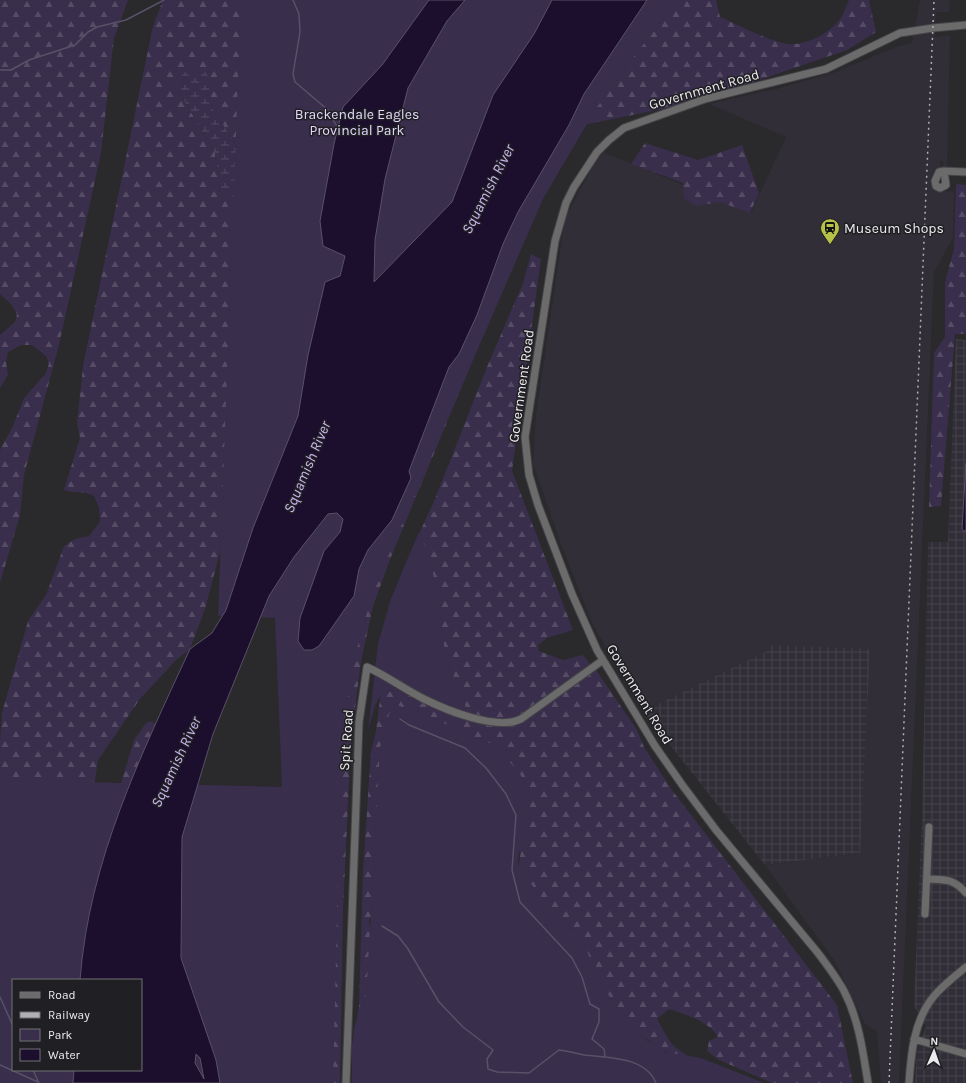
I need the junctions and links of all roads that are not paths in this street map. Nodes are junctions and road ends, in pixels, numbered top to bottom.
1 (966, 25) edge
2 (944, 171) dead end
3 (966, 172) edge
4 (603, 660) junction
5 (929, 827) dead end
6 (927, 879) junction
7 (966, 893) edge
8 (925, 914) dead end
9 (966, 967) edge
10 (914, 1039) junction
11 (966, 1054) edge
12 (346, 1083) edge
13 (868, 1083) edge
14 (909, 1083) edge

1 - 4 street, Government Road
2 - 3 street
4 - 12 street, Spit Road
4 - 13 street, Government Road
5 - 6 street
6 - 7 street
6 - 8 street
9 - 10 street
10 - 11 street
10 - 14 street

